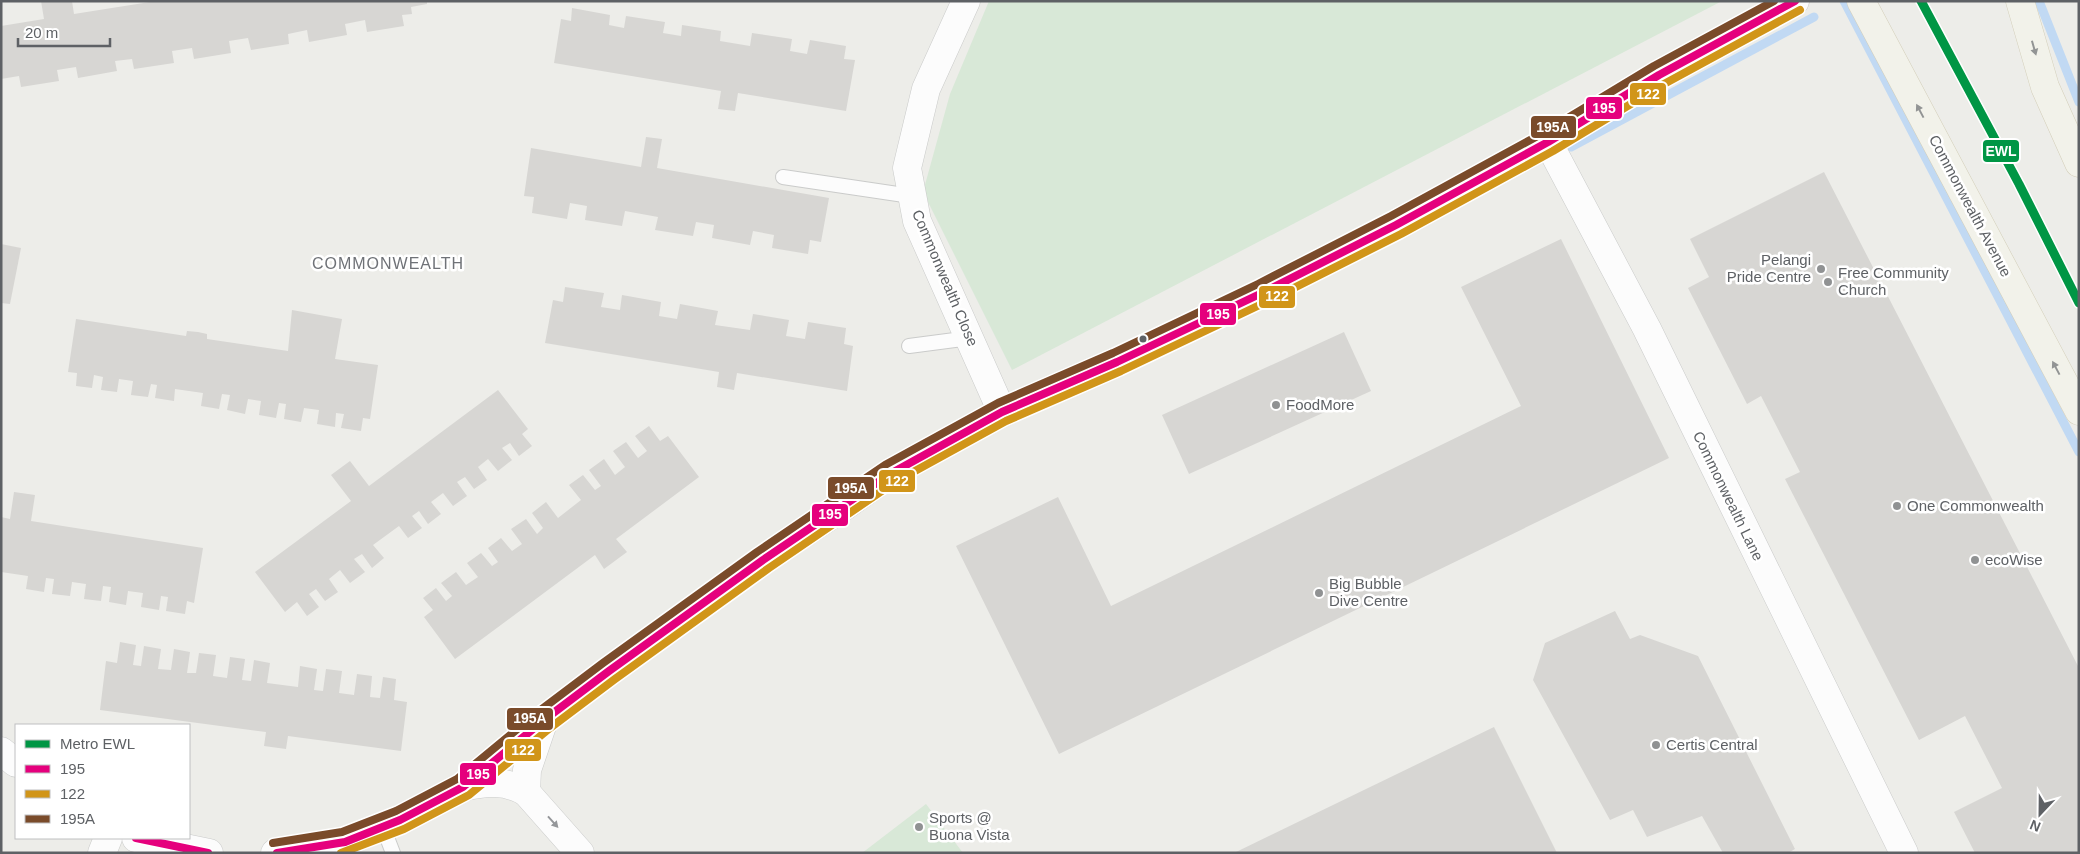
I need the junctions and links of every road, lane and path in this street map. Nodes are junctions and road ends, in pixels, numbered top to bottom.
1 (966, 1) edge
2 (1795, 1) edge
3 (1861, 1) edge
4 (2020, 1) edge
5 (1548, 142) junction
6 (2079, 163) edge
7 (783, 177) dead end
8 (911, 196) junction
9 (970, 338) junction
10 (909, 346) dead end
11 (1002, 412) junction
12 (2079, 412) edge
13 (544, 720) junction
14 (1, 751) edge
15 (15, 762) edge
16 (463, 787) junction
17 (526, 792) junction
18 (383, 827) junction
19 (108, 839) edge
20 (141, 839) edge
21 (102, 853) edge
22 (210, 853) edge
23 (275, 853) edge
24 (393, 853) edge
25 (580, 853) edge
26 (1904, 853) edge

1 - 8 street, Commonwealth Close
2 - 5 street
12 -> 3 main road, Commonwealth Avenue
4 -> 6 main road
5 - 11 street
5 - 26 street, Commonwealth Lane
7 - 8 lane
8 - 9 street, Commonwealth Close
9 - 10 lane
9 - 11 street, Commonwealth Close
11 - 13 street
13 - 16 street
13 - 17 street
14 - 15 street
16 - 17 street
16 - 18 street
17 -> 25 street
18 - 23 street
18 - 24 lane
19 - 21 street
20 - 22 street

